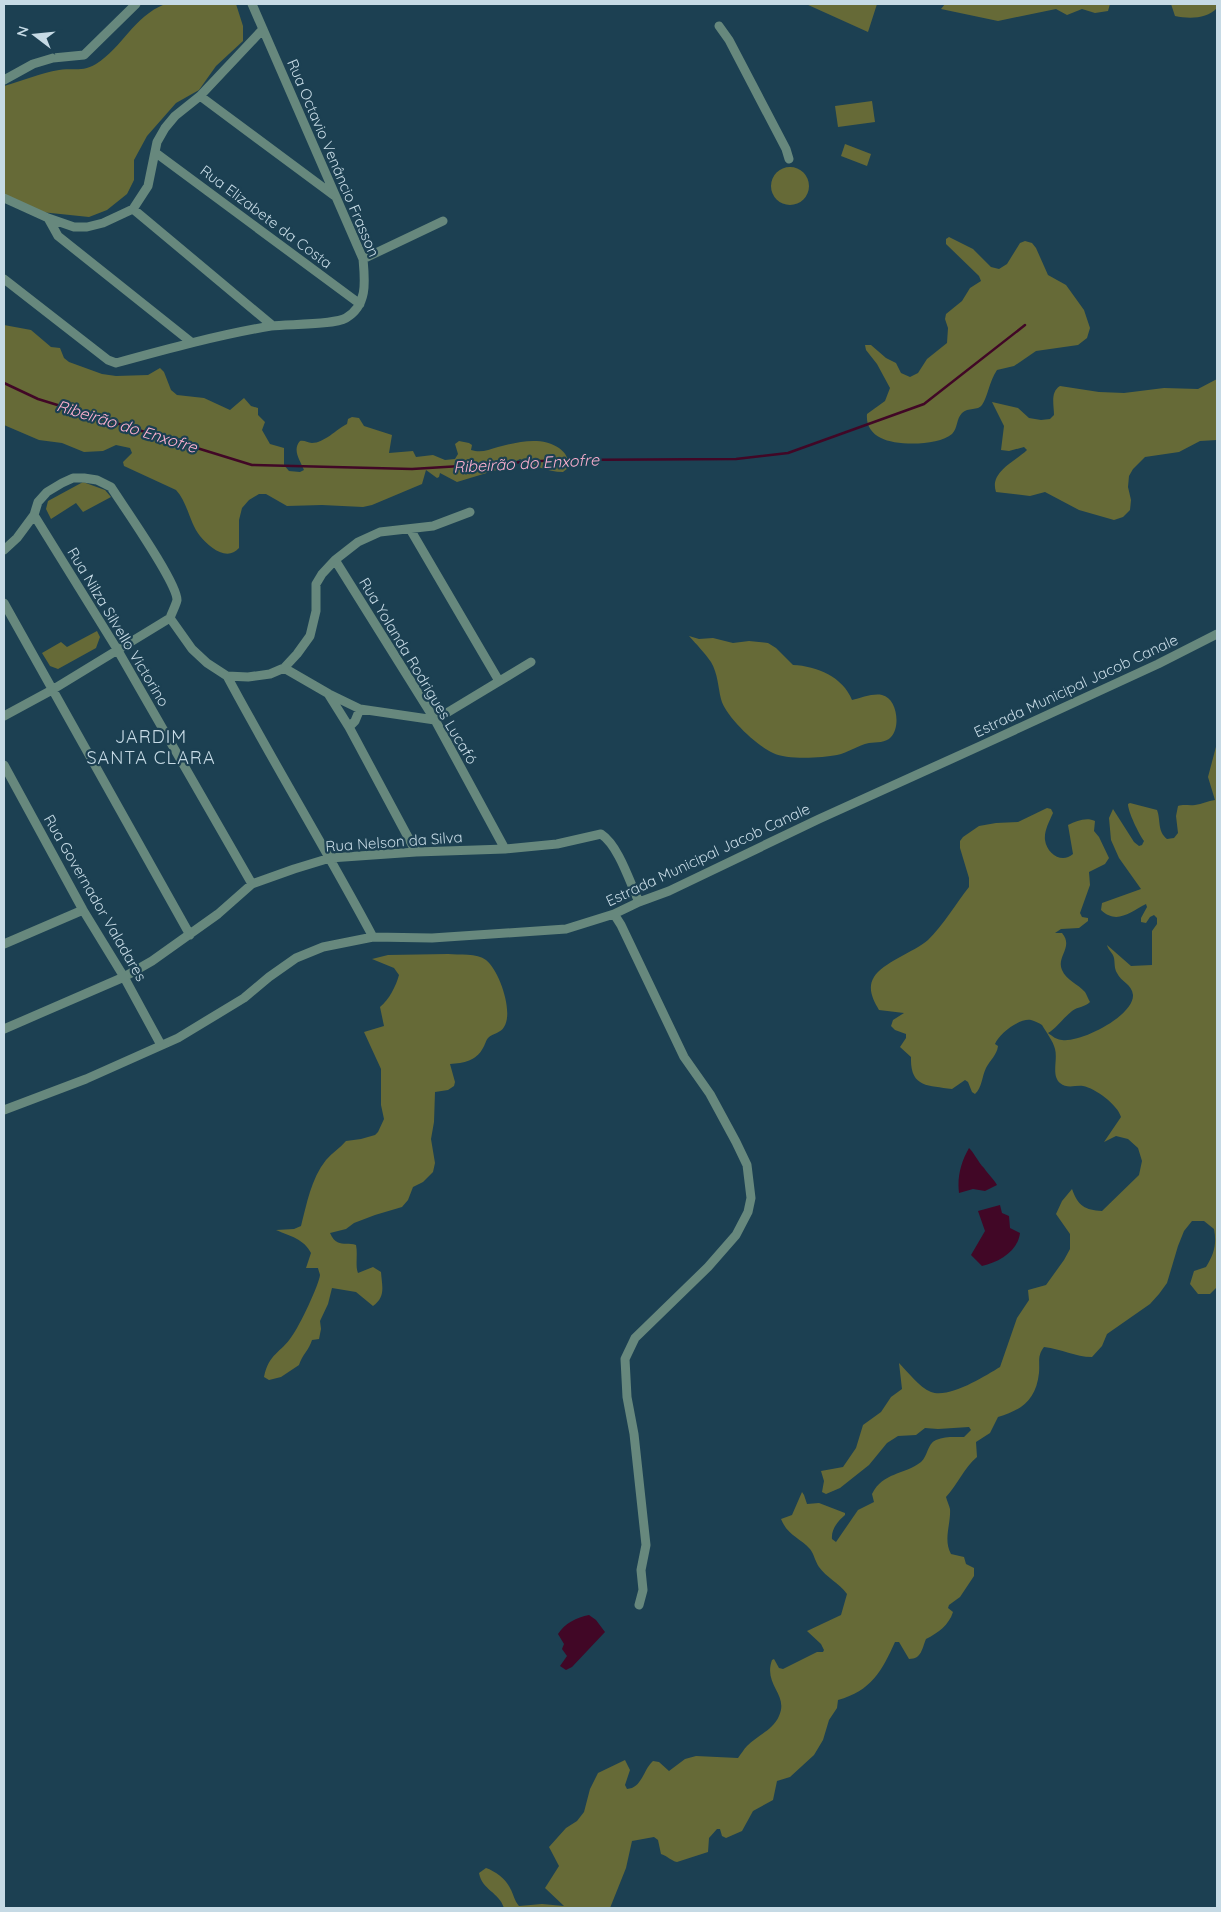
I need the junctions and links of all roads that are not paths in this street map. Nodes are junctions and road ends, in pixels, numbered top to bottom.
1 (136, 4) edge
2 (252, 4) edge
3 (719, 26) dead end
4 (263, 29) junction
5 (4, 80) edge
6 (200, 96) junction
7 (156, 152) junction
8 (789, 159) dead end
9 (336, 197) junction
10 (4, 198) edge
11 (133, 210) junction
12 (48, 218) junction
13 (443, 221) dead end
14 (363, 260) junction
15 (4, 279) edge
16 (360, 304) junction
17 (273, 326) junction
18 (191, 342) junction
19 (470, 512) dead end
20 (34, 515) junction
21 (410, 529) junction
22 (4, 550) edge
23 (335, 560) junction
24 (4, 604) edge
25 (170, 618) junction
26 (1217, 634) edge
27 (117, 649) junction
28 (531, 662) dead end
29 (284, 668) junction
30 (228, 676) junction
31 (499, 681) junction
32 (52, 690) junction
33 (329, 694) junction
34 (360, 709) junction
35 (4, 716) edge
36 (435, 720) junction
37 (349, 727) junction
38 (4, 765) edge
39 (505, 849) junction
40 (416, 852) junction
41 (330, 858) junction
42 (252, 884) junction
43 (639, 902) junction
44 (83, 910) junction
45 (614, 914) junction
46 (190, 934) junction
47 (373, 937) junction
48 (4, 944) edge
49 (124, 977) junction
50 (4, 1029) edge
51 (161, 1045) junction
52 (4, 1109) edge
53 (638, 1605) dead end

1 - 5 street
2 - 4 street, Rua Octavio Venâncio Frasson
3 - 8 street
4 - 6 street
4 - 9 street, Rua Octavio Venâncio Frasson
6 - 7 street
6 - 9 street
7 - 11 street
7 - 16 street, Rua Elizabete da Costa
9 - 14 street, Rua Octavio Venâncio Frasson
10 - 12 street
11 - 12 street
11 - 17 street
12 - 18 street
13 - 14 street
14 - 16 street, Rua Octavio Venâncio Frasson
15 - 18 street
16 - 17 street
17 - 18 street
19 - 21 street
20 - 22 street
20 - 25 street
20 - 27 street, Rua Nilza Silvello Victorino
21 - 23 street
21 - 31 street
23 - 29 street
23 - 36 street, Rua Yolanda Rodrigues Lucafó
24 - 32 street
25 - 27 street
25 - 30 street
26 - 43 street, Estrada Municipal Jacob Canale
27 - 32 street
27 - 42 street, Rua Nilza Silvello Victorino
28 - 31 street
29 - 30 street
29 - 33 street
30 - 41 street
31 - 36 street
32 - 35 street
32 - 46 street
33 - 34 street
33 - 37 street
34 - 36 street
34 - 37 street
36 - 39 street, Rua Yolanda Rodrigues Lucafó
37 - 40 street
38 - 44 street, Rua Governador Valadares
39 - 40 street, Rua Nelson da Silva
39 - 43 street, Rua Nelson da Silva
40 - 41 street, Rua Nelson da Silva
41 - 42 street, Rua Nelson da Silva
41 - 47 street
42 - 46 street, Rua Nelson da Silva
43 - 45 street, Estrada Municipal Jacob Canale
44 - 48 street
44 - 49 street, Rua Governador Valadares
45 - 47 street, Estrada Municipal Jacob Canale
45 - 53 street
46 - 49 street, Rua Nelson da Silva
47 - 51 street, Estrada Municipal Jacob Canale
49 - 50 street, Rua Nelson da Silva
49 - 51 street, Rua Governador Valadares
51 - 52 street, Estrada Municipal Jacob Canale

